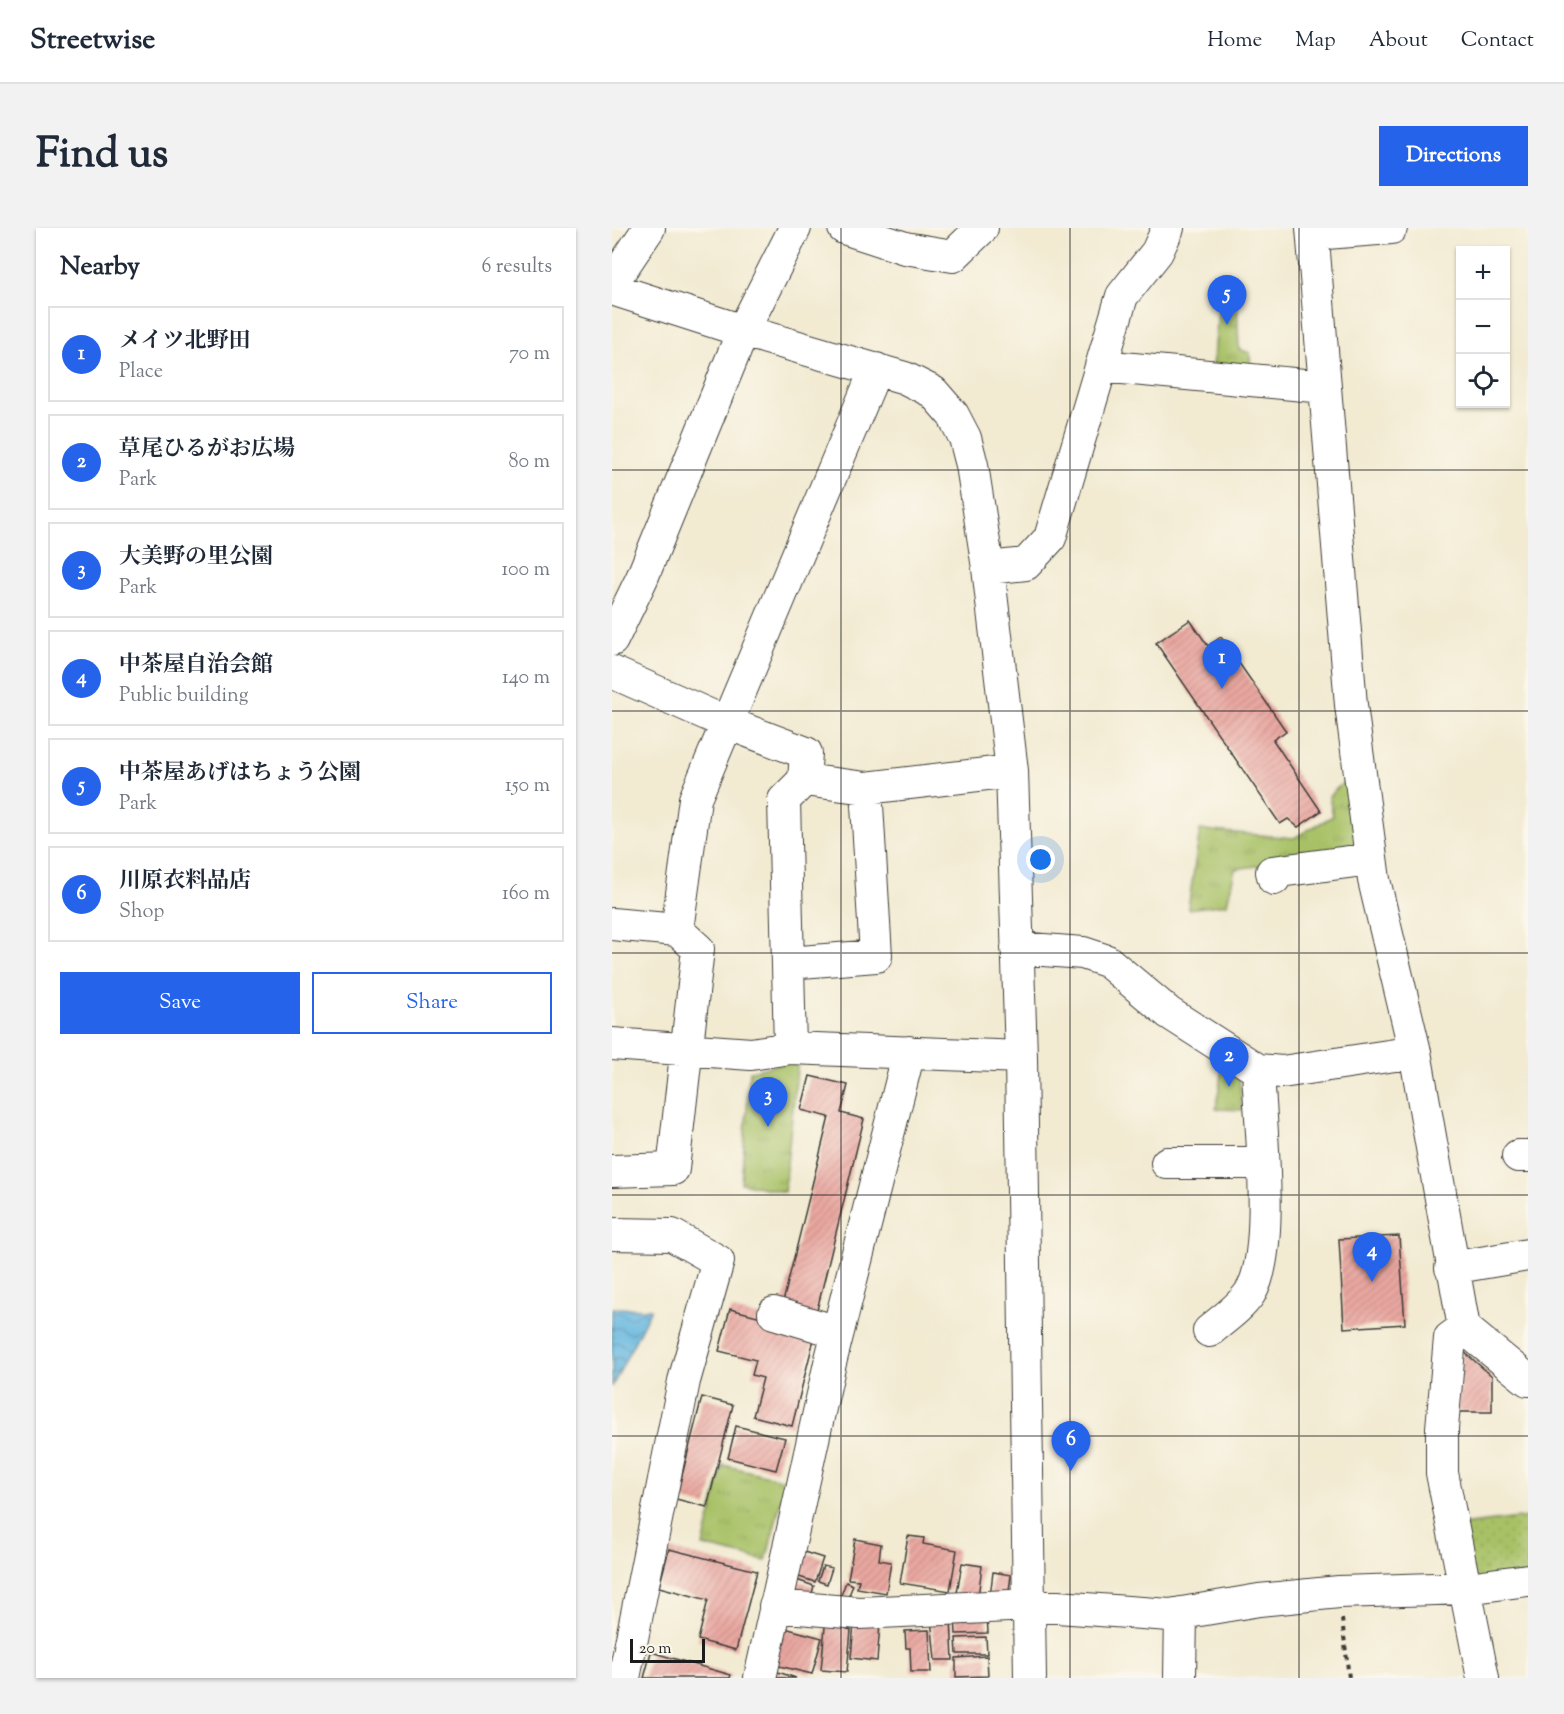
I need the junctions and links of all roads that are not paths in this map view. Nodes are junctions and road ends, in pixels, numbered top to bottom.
1 (649, 228) edge
2 (795, 228) edge
3 (844, 228) edge
4 (982, 228) edge
5 (1168, 228) edge
6 (1391, 228) edge
7 (1312, 231) edge
8 (907, 238) edge
9 (612, 283) edge
10 (612, 289) edge
11 (743, 331) junction
12 (1101, 366) junction
13 (876, 369) junction
14 (1325, 387) junction
15 (988, 568) junction
16 (612, 640) edge
17 (612, 672) edge
18 (727, 723) junction
19 (1012, 771) junction
20 (804, 780) junction
21 (866, 788) junction
22 (1371, 859) junction
23 (1274, 879) dead end
24 (612, 924) edge
25 (677, 930) junction
26 (1017, 948) junction
27 (788, 963) junction
28 (612, 1044) edge
29 (790, 1048) junction
30 (688, 1052) junction
31 (909, 1052) junction
32 (1415, 1052) junction
33 (1021, 1057) junction
34 (1258, 1070) junction
35 (1167, 1163) dead end
36 (1262, 1163) junction
37 (612, 1171) edge
38 (612, 1234) edge
39 (1528, 1255) edge
40 (1451, 1268) junction
41 (774, 1313) dead end
42 (1464, 1328) junction
43 (1209, 1331) dead end
44 (838, 1332) junction
45 (1528, 1380) edge
46 (1528, 1580) edge
47 (1467, 1588) junction
48 (1029, 1605) junction
49 (775, 1606) junction
50 (1181, 1613) junction
51 (624, 1678) edge
52 (760, 1678) edge
53 (1030, 1678) edge
54 (1180, 1678) edge
55 (1483, 1678) edge

1 - 9 street
2 - 11 street
3 - 8 street
4 - 8 street
5 - 12 street
6 - 7 street
7 - 14 street
10 - 11 street
11 - 13 street
11 - 16 street
12 - 14 street
12 - 15 street
13 - 15 street
13 - 18 street
14 - 22 street
15 - 19 street
17 - 18 street
18 - 20 street
18 - 25 street
19 - 21 street
19 - 26 street
20 - 21 street
20 - 27 street
21 - 27 street
22 - 23 street
22 - 32 street
24 - 25 street
25 - 30 street
26 - 33 street
26 - 34 street
27 - 29 street
28 - 30 street
29 - 30 street
29 - 31 street
30 - 37 street
31 - 33 street
31 - 44 street
32 - 34 street
32 - 40 street
33 - 48 street
34 - 36 street
35 - 36 street
36 - 43 street
38 - 51 street
39 - 40 street
40 - 42 street
41 - 44 street
42 - 45 street
42 - 47 street
44 - 49 street
46 - 47 street
47 - 50 street
47 - 55 street
48 - 49 street
48 - 50 street
48 - 53 street
49 - 52 street
50 - 54 street

